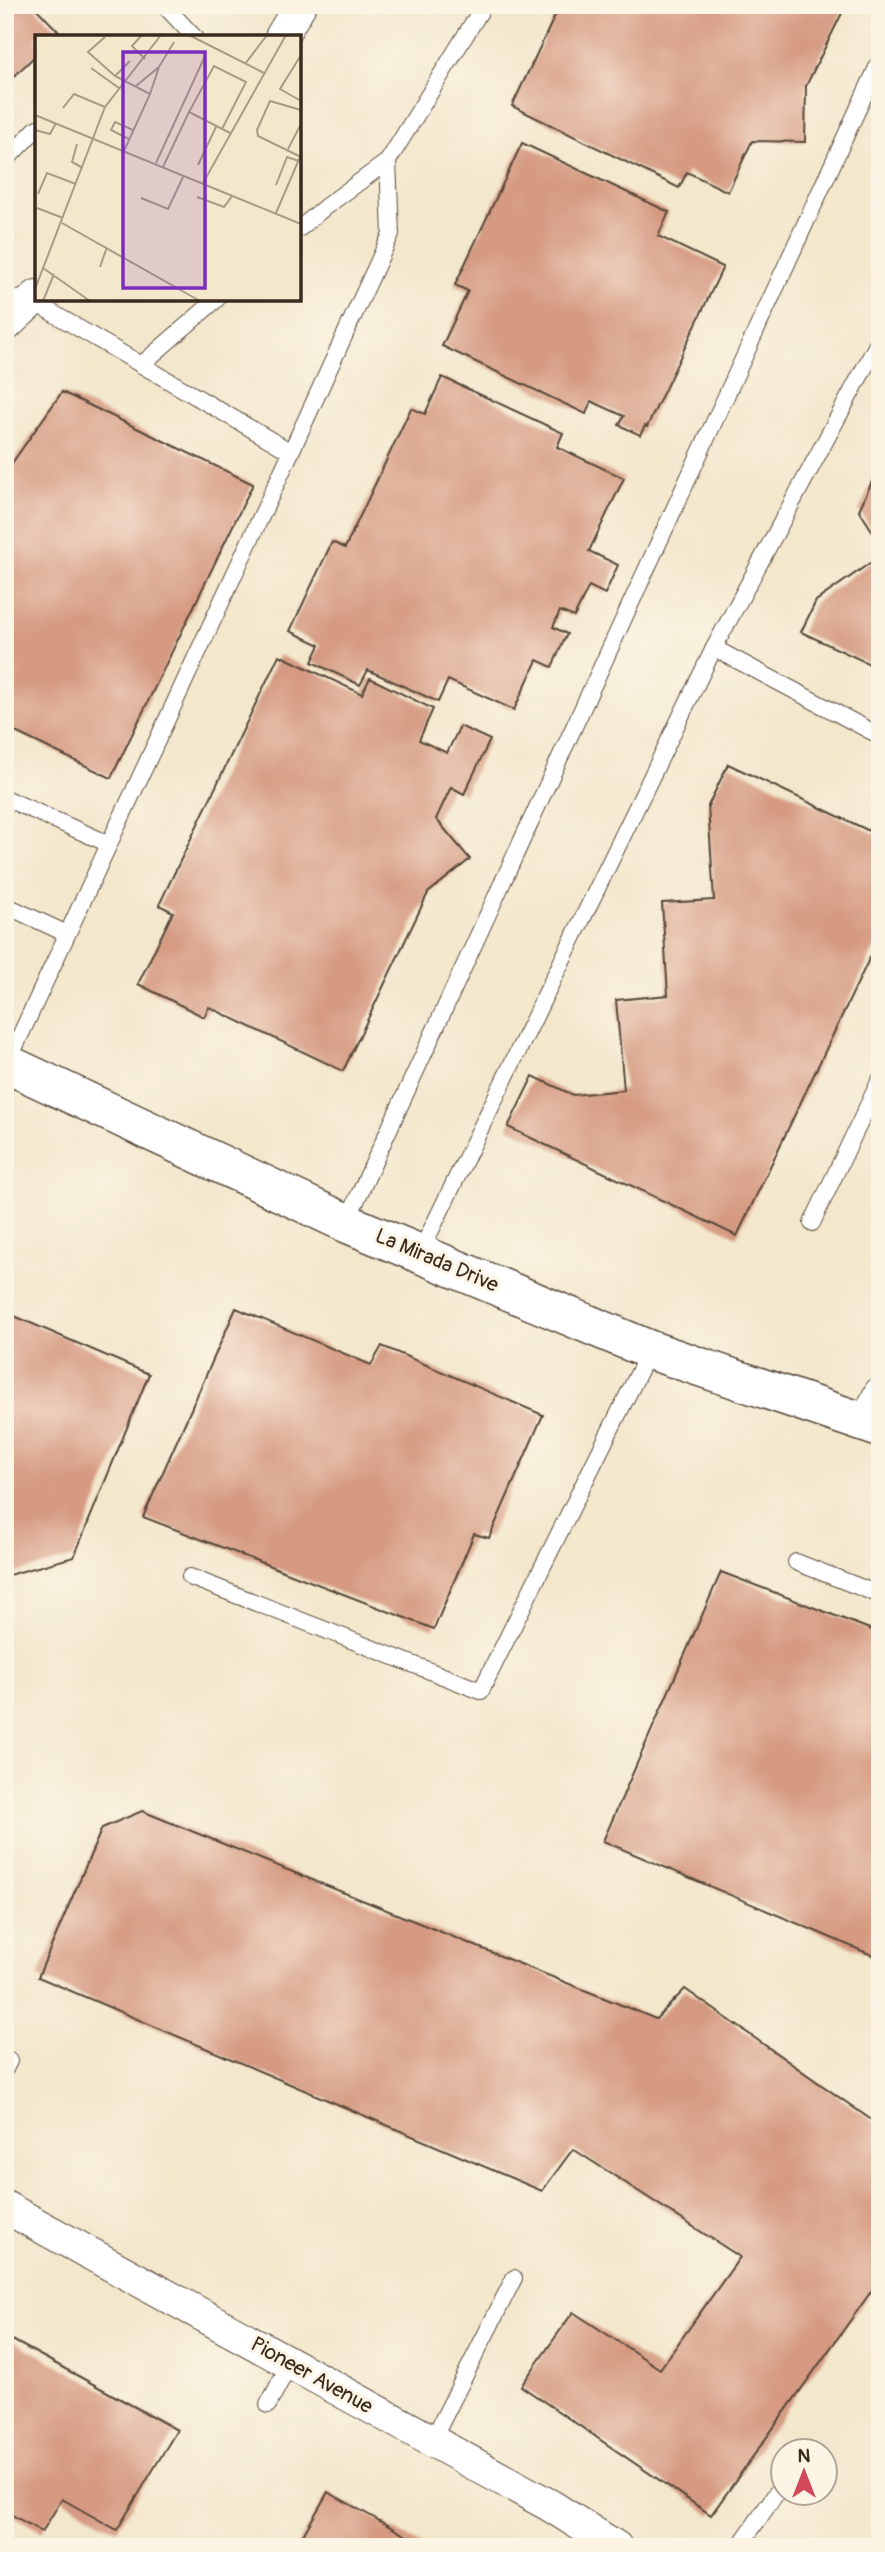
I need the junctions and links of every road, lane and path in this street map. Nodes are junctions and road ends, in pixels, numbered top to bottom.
1 (164, 5) edge
2 (300, 5) edge
3 (484, 5) edge
4 (192, 35) edge
5 (282, 35) edge
6 (880, 61) edge
7 (35, 130) edge
8 (5, 161) edge
9 (388, 161) junction
10 (301, 227) edge
11 (25, 298) edge
12 (215, 301) edge
13 (5, 326) edge
14 (880, 339) edge
15 (141, 365) junction
16 (291, 452) junction
17 (714, 648) junction
18 (880, 736) edge
19 (5, 798) edge
20 (109, 844) junction
21 (5, 905) edge
22 (67, 934) junction
23 (6, 1064) edge
24 (880, 1080) edge
25 (346, 1223) junction
26 (812, 1223) dead end
27 (421, 1253) junction
28 (650, 1350) junction
29 (875, 1415) edge
30 (796, 1562) dead end
31 (190, 1577) dead end
32 (880, 1595) edge
33 (5, 2207) edge
34 (514, 2278) dead end
35 (290, 2363) junction
36 (268, 2405) dead end
37 (432, 2441) junction
38 (770, 2501) edge
39 (609, 2545) edge
40 (739, 2547) edge

1 - 4 lane
2 - 5 street
3 - 9 lane
6 - 25 lane
7 - 8 lane
9 - 10 lane
9 - 16 lane
11 - 13 street
11 - 15 lane
12 - 15 lane
14 - 17 lane
15 - 16 lane
16 - 20 lane
17 - 18 lane
17 - 27 lane
19 - 20 lane
20 - 22 lane
21 - 22 lane
22 - 23 lane
23 - 25 main road, La Mirada Drive
24 - 26 lane
25 - 27 main road, La Mirada Drive
27 - 28 main road, La Mirada Drive
28 - 29 main road, La Mirada Drive
28 - 31 lane
30 - 32 lane
33 - 35 street, Pioneer Avenue
34 - 37 lane
35 - 36 lane
35 - 37 street, Pioneer Avenue
37 - 39 street, Pioneer Avenue
38 - 40 lane

